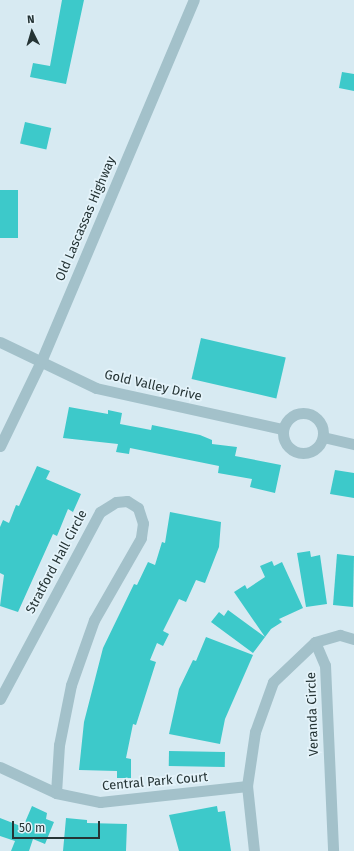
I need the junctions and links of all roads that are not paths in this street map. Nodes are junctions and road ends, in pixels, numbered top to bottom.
1 (194, 0) edge
2 (0, 342) edge
3 (42, 360) junction
4 (283, 430) junction
5 (323, 437) junction
6 (354, 444) edge
7 (0, 446) edge
8 (354, 638) edge
9 (315, 642) junction
10 (0, 699) edge
11 (0, 767) edge
12 (247, 786) junction
13 (56, 793) junction
14 (254, 851) edge
15 (333, 851) edge

1 - 3 street, Old Lascassas Highway
2 - 3 street, Gold Valley Drive
3 - 4 street, Gold Valley Drive
3 - 7 street, Old Lascassas Highway
4 - 5 street
4 - 5 street
5 - 6 street
8 - 9 street
9 - 12 street, Veranda Circle
9 - 15 street, Veranda Circle
10 - 13 street, Stratford Hall Circle
11 - 13 street, Central Park Court
12 - 13 street, Central Park Court
12 - 14 street, Veranda Circle

